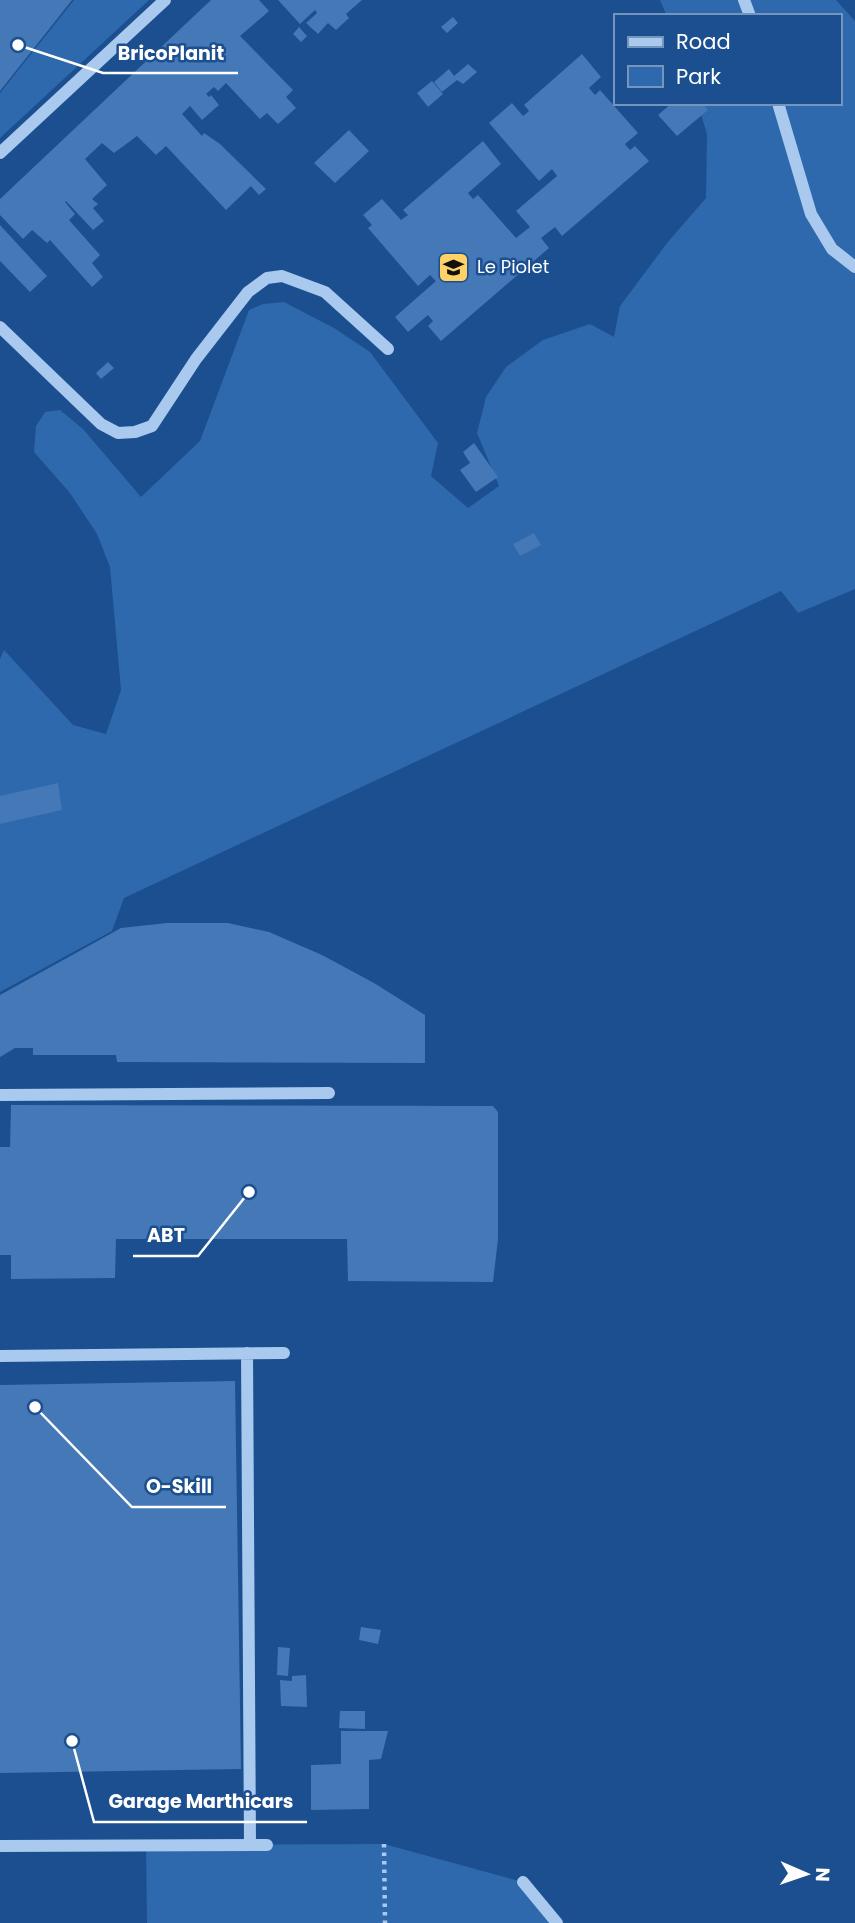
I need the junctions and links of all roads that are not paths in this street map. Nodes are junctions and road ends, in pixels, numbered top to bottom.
1 (165, 0) edge
2 (779, 105) edge
3 (0, 153) edge
4 (855, 267) edge
5 (0, 327) edge
6 (388, 349) dead end
7 (329, 1093) dead end
8 (0, 1095) edge
9 (247, 1353) junction
10 (284, 1353) dead end
11 (0, 1356) edge
12 (250, 1845) junction
13 (267, 1845) dead end
14 (0, 1846) edge
15 (523, 1882) dead end
16 (557, 1923) edge

1 - 3 street
2 - 4 street
5 - 6 street
7 - 8 street
9 - 10 street
9 - 11 street
9 - 12 street
12 - 13 street
12 - 14 street
15 - 16 street

